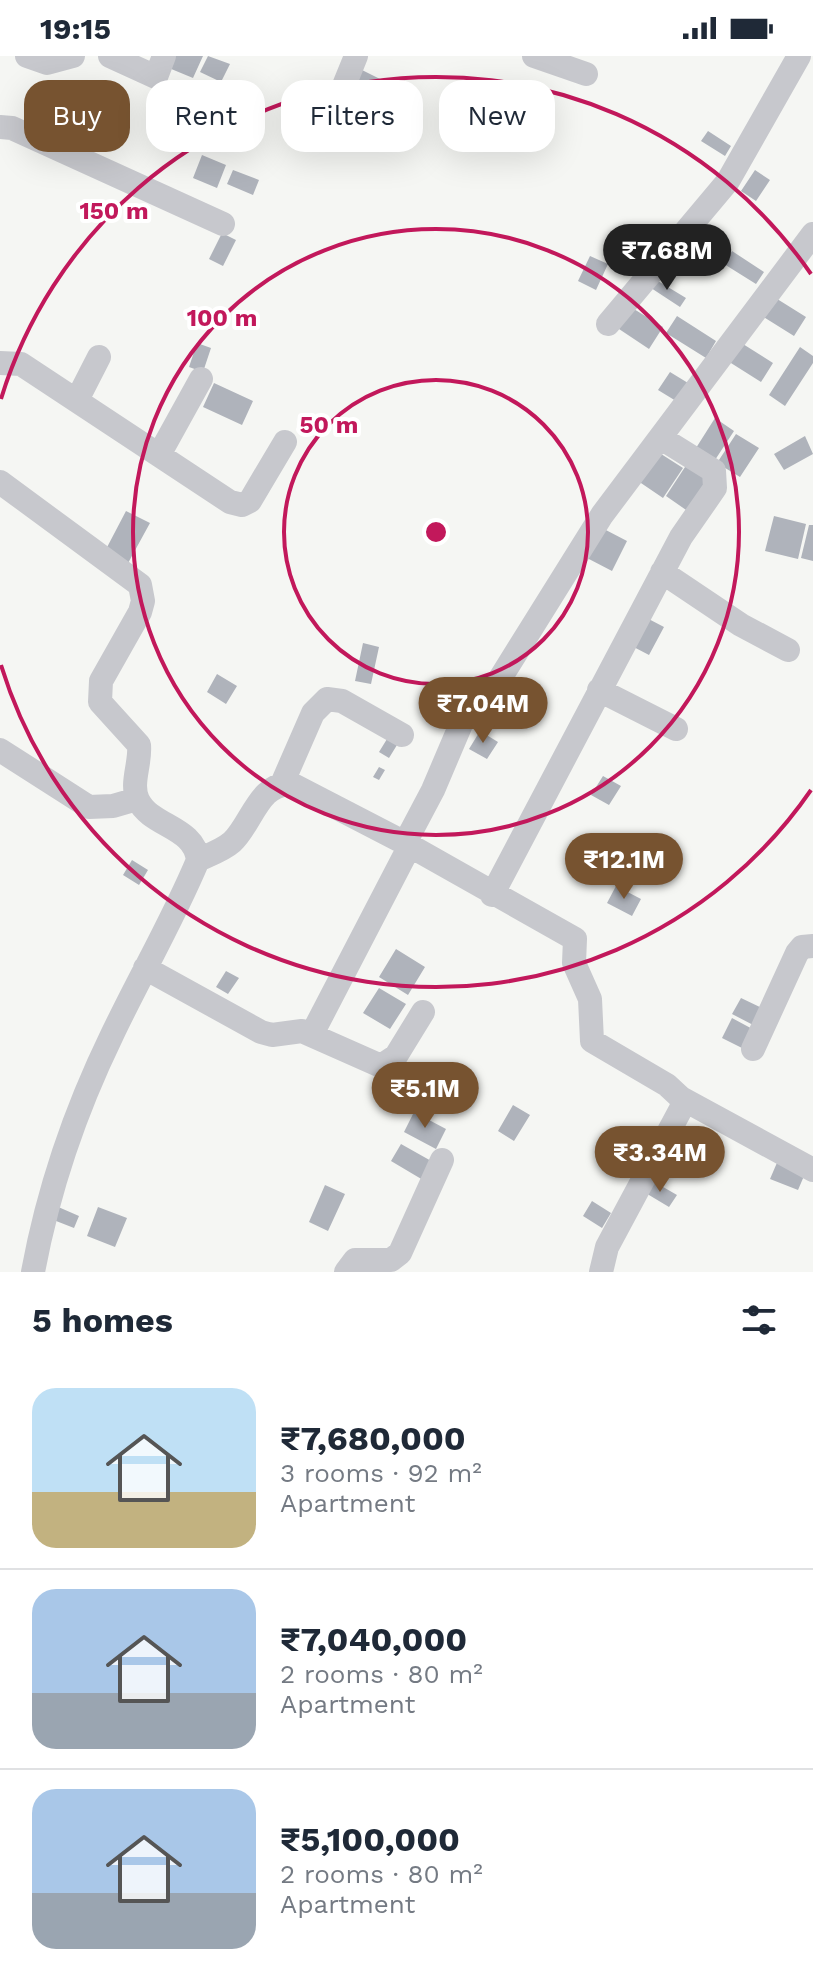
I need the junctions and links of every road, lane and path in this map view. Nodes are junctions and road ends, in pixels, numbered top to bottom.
1 (27, 56) edge
2 (73, 56) edge
3 (110, 56) edge
4 (164, 56) edge
5 (356, 56) edge
6 (534, 56) edge
7 (799, 56) edge
8 (586, 74) dead end
9 (346, 80) edge
10 (0, 127) edge
11 (223, 224) dead end
12 (813, 234) edge
13 (608, 324) dead end
14 (99, 357) dead end
15 (0, 363) edge
16 (201, 379) dead end
17 (77, 400) junction
18 (661, 438) junction
19 (285, 442) dead end
20 (159, 455) junction
21 (0, 482) edge
22 (662, 572) junction
23 (788, 650) dead end
24 (599, 690) junction
25 (676, 729) dead end
26 (402, 735) dead end
27 (0, 750) edge
28 (282, 784) junction
29 (137, 799) junction
30 (405, 843) junction
31 (198, 860) junction
32 (492, 895) junction
33 (813, 946) edge
34 (145, 968) junction
35 (423, 1012) dead end
36 (312, 1034) junction
37 (753, 1049) dead end
38 (681, 1098) junction
39 (442, 1160) dead end
40 (813, 1170) edge
41 (33, 1272) edge
42 (346, 1272) edge
43 (601, 1272) edge

1 - 2 street
3 - 4 street
5 - 9 street
6 - 8 street
7 - 13 street
10 - 11 street
12 - 18 street
14 - 17 street
15 - 17 street
16 - 20 street
17 - 20 street
18 - 22 street
18 - 30 street
19 - 20 street
21 - 29 street
22 - 23 street
22 - 24 street
24 - 25 street
24 - 32 street
26 - 28 street
27 - 29 street
28 - 30 street
28 - 31 street
29 - 31 street
30 - 32 street
30 - 36 street
31 - 34 street
32 - 38 street
33 - 37 street
34 - 36 street
34 - 41 street
35 - 36 street
38 - 40 street
38 - 43 street
39 - 42 street

